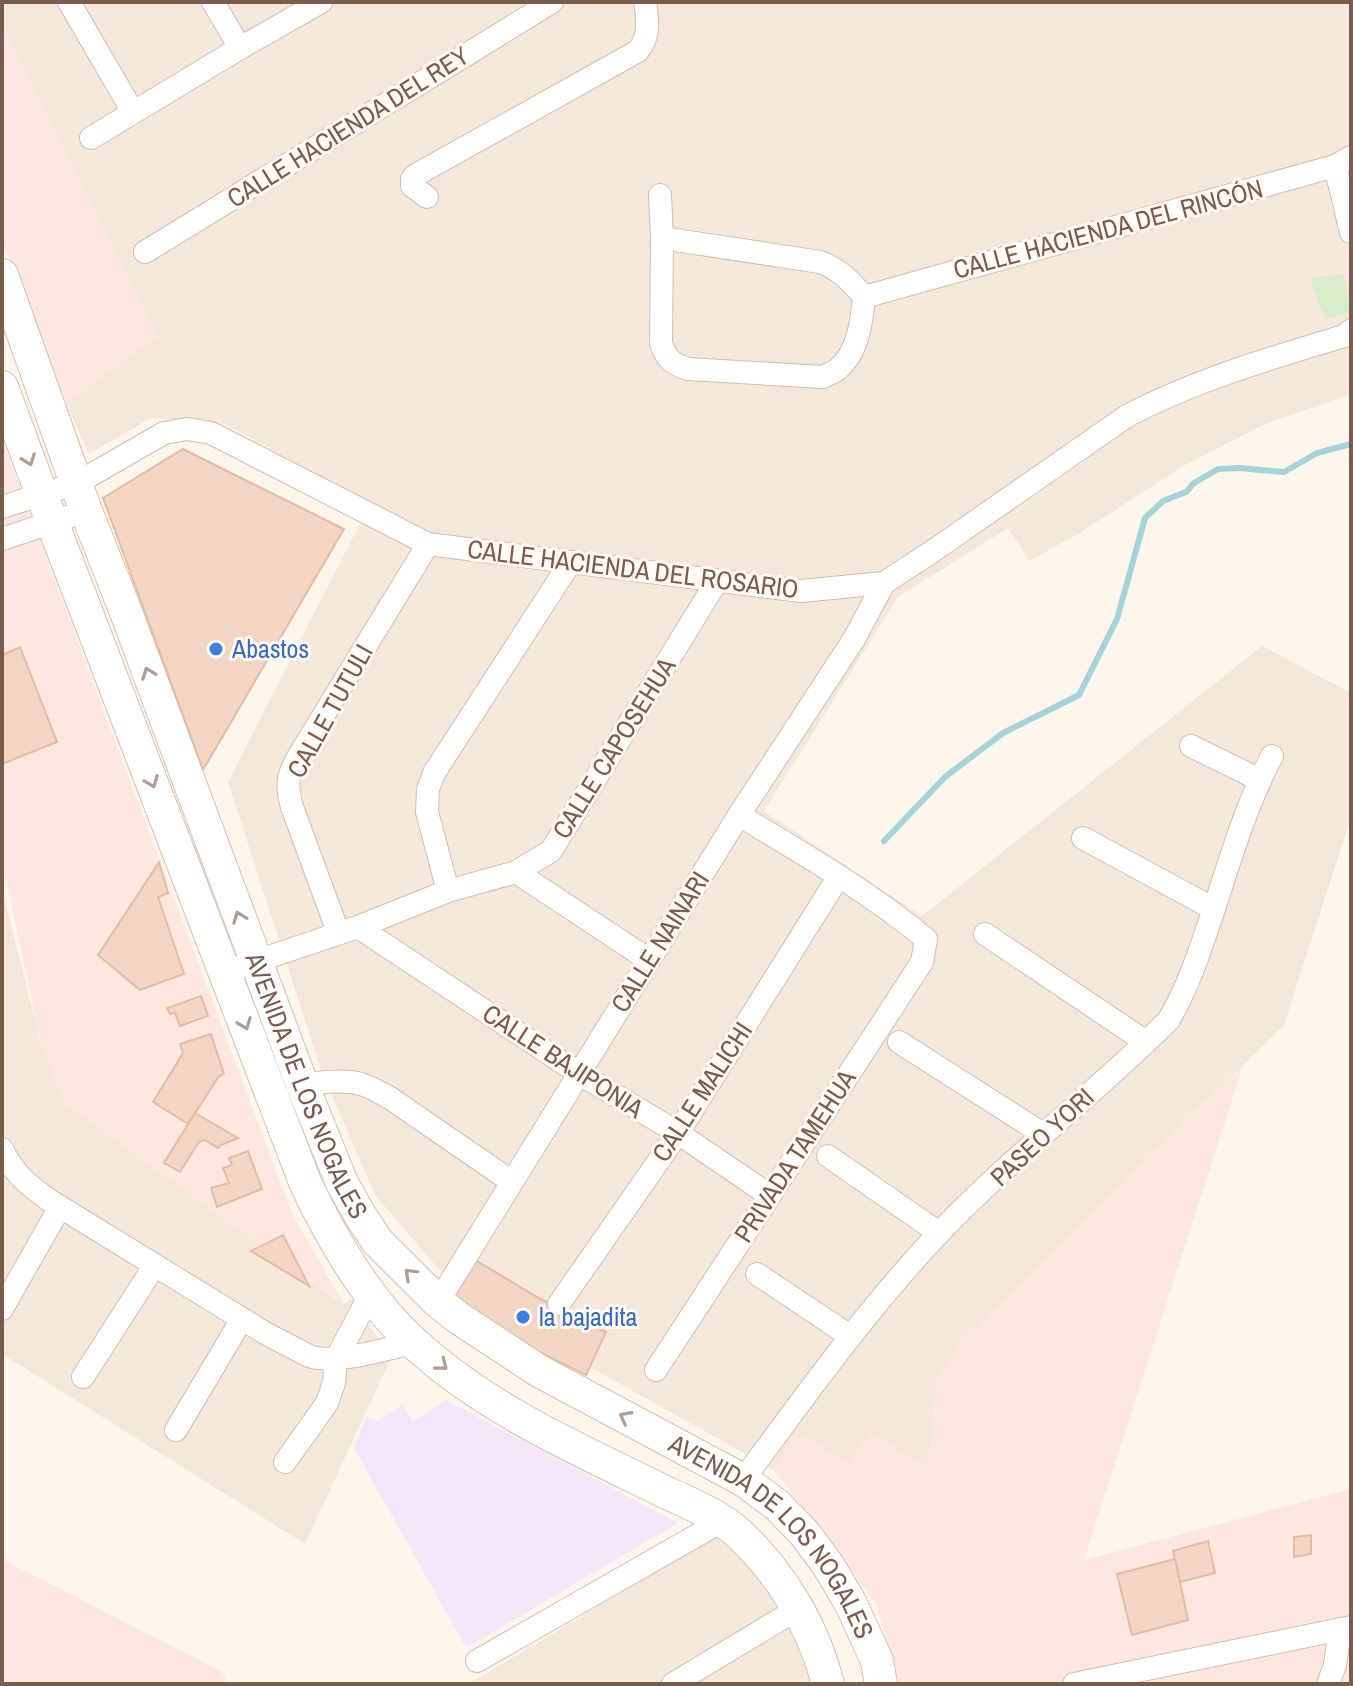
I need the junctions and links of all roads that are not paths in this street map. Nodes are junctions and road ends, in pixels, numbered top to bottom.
1 (69, 2) edge
2 (213, 2) edge
3 (321, 2) edge
4 (552, 2) edge
5 (645, 2) edge
6 (240, 48) junction
7 (133, 112) junction
8 (91, 138) dead end
9 (1343, 162) edge
10 (660, 195) dead end
11 (427, 197) dead end
12 (1351, 232) edge
13 (662, 238) junction
14 (145, 252) dead end
15 (2, 275) edge
16 (864, 297) junction
17 (1351, 330) edge
18 (2, 387) edge
19 (82, 497) junction
20 (2, 507) edge
21 (47, 508) junction
22 (2, 539) edge
23 (428, 544) junction
24 (570, 563) junction
25 (717, 581) junction
26 (884, 583) junction
27 (1191, 746) dead end
28 (1272, 756) dead end
29 (1260, 780) junction
30 (739, 815) junction
31 (1083, 838) dead end
32 (516, 872) junction
33 (839, 876) junction
34 (448, 891) junction
35 (1214, 909) junction
36 (348, 929) junction
37 (985, 934) dead end
38 (649, 960) junction
39 (256, 961) junction
40 (226, 973) junction
41 (899, 1042) dead end
42 (1146, 1042) junction
43 (580, 1074) junction
44 (302, 1084) junction
45 (678, 1133) junction
46 (1043, 1134) junction
47 (2, 1149) edge
48 (828, 1156) dead end
49 (512, 1182) junction
50 (769, 1195) junction
51 (60, 1207) junction
52 (939, 1233) junction
53 (155, 1265) junction
54 (757, 1274) dead end
55 (371, 1293) junction
56 (438, 1302) junction
57 (559, 1304) dead end
58 (2, 1309) edge
59 (242, 1319) junction
60 (850, 1336) junction
61 (413, 1343) junction
62 (336, 1359) junction
63 (656, 1370) dead end
64 (83, 1377) dead end
65 (176, 1430) dead end
66 (285, 1462) dead end
67 (743, 1480) junction
68 (722, 1521) junction
69 (799, 1608) junction
70 (1345, 1628) edge
71 (477, 1661) dead end
72 (879, 1672) edge
73 (827, 1678) edge
74 (673, 1684) edge
75 (1074, 1684) edge
76 (1328, 1684) edge

1 - 7 street
2 - 6 street
3 - 6 street
4 - 14 street, CALLE HACIENDA DEL REY
5 - 11 street
6 - 7 street
7 - 8 street
9 - 12 street
9 - 16 street, CALLE HACIENDA DEL RINCÓN
10 - 13 street
13 - 16 street
13 - 16 street
15 - 19 main road, AVENIDA DE LOS NOGALES
17 - 26 street, CALLE HACIENDA DEL ROSARIO
18 -> 21 main road, AVENIDA DE LOS NOGALES
19 - 21 street, CALLE HACIENDA DEL ROSARIO
19 - 23 street, CALLE HACIENDA DEL ROSARIO
39 -> 19 main road, AVENIDA DE LOS NOGALES
20 - 21 street
21 - 22 street
21 -> 40 main road, AVENIDA DE LOS NOGALES
23 - 24 street, CALLE HACIENDA DEL ROSARIO
23 - 36 street, CALLE TUTULI
24 - 25 street, CALLE HACIENDA DEL ROSARIO
24 - 34 street
25 - 26 street, CALLE HACIENDA DEL ROSARIO
25 - 32 street, CALLE CAPOSEHUA
26 - 30 street, CALLE NAINARI
27 - 29 street
28 - 29 street, PASEO YORI
29 - 35 street, PASEO YORI
30 - 33 street
30 - 38 street, CALLE NAINARI
31 - 35 street
32 - 34 street, CALLE CAPOSEHUA
32 - 38 street
33 - 45 street, CALLE MALICHI
33 - 50 street, PRIVADA TAMEHUA
34 - 36 street, CALLE CAPOSEHUA
35 - 42 street, PASEO YORI
36 - 39 street, CALLE CAPOSEHUA
36 - 43 street, CALLE BAJIPONIA
37 - 42 street
38 - 43 street, CALLE NAINARI
39 - 40 street, CALLE CAPOSEHUA
39 - 44 main road, AVENIDA DE LOS NOGALES
40 -> 55 main road, AVENIDA DE LOS NOGALES
41 - 46 street
42 - 46 street, PASEO YORI
43 - 45 street, CALLE BAJIPONIA
43 - 49 street, CALLE NAINARI
44 - 49 street
56 -> 44 main road, AVENIDA DE LOS NOGALES
45 - 50 street, CALLE BAJIPONIA
45 - 57 street, CALLE MALICHI
46 - 52 street, PASEO YORI
47 - 51 street
48 - 52 street
49 - 56 street, CALLE NAINARI
50 - 63 street, PRIVADA TAMEHUA
51 - 53 street
51 - 58 street
52 - 60 street, PASEO YORI
53 - 59 street
53 - 64 street
54 - 60 street
55 - 61 main road, AVENIDA DE LOS NOGALES
55 - 62 street
67 -> 56 main road, AVENIDA DE LOS NOGALES
59 - 62 street
59 - 65 street
60 - 67 street, PASEO YORI
61 - 62 street
61 -> 68 main road, AVENIDA DE LOS NOGALES
62 - 66 street
67 - 72 main road, AVENIDA DE LOS NOGALES
68 - 69 main road, AVENIDA DE LOS NOGALES
68 - 71 street
69 - 73 main road, AVENIDA DE LOS NOGALES
69 - 74 street
70 - 75 street
70 - 76 street
72 - 73 main road

